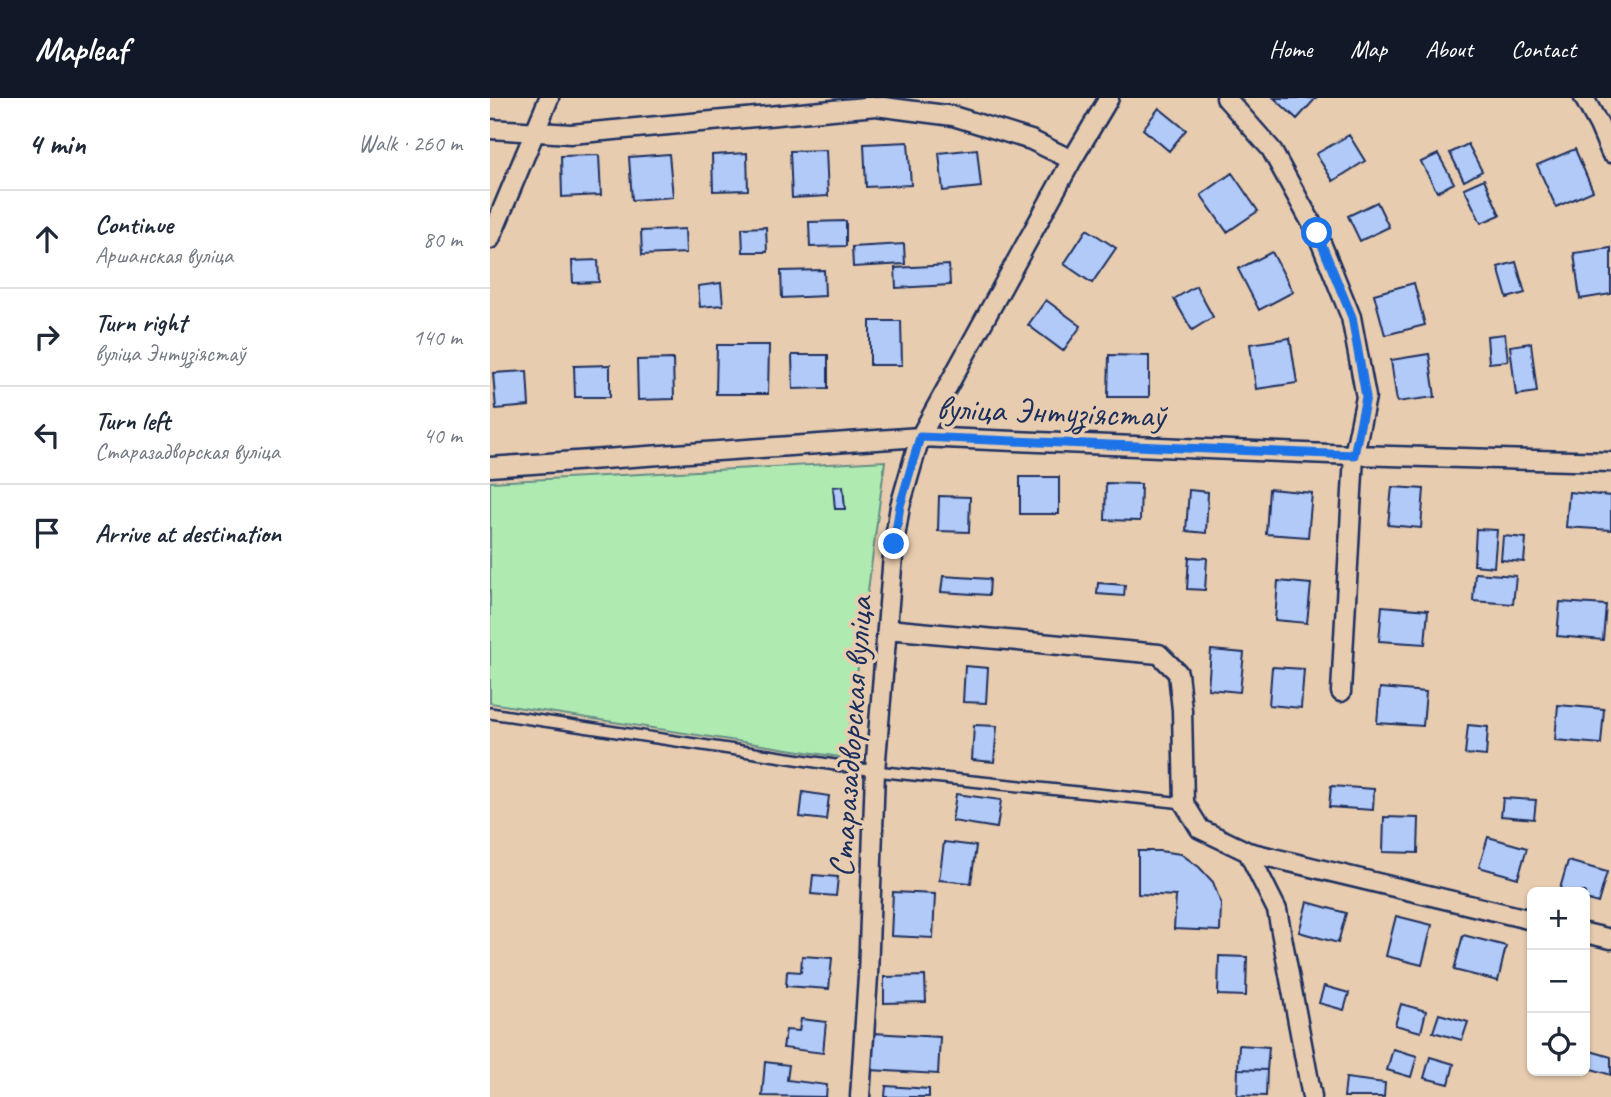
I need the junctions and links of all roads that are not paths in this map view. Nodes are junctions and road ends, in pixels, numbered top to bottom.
1 (549, 98) edge
2 (1109, 98) edge
3 (1226, 98) edge
4 (1584, 98) edge
5 (490, 129) edge
6 (535, 130) junction
7 (1611, 153) edge
8 (1072, 160) junction
9 (490, 239) edge
10 (920, 437) junction
11 (1354, 455) junction
12 (1611, 462) edge
13 (490, 467) edge
14 (887, 629) junction
15 (1341, 692) dead end
16 (490, 713) edge
17 (875, 771) junction
18 (1184, 803) junction
19 (1248, 852) junction
20 (1527, 919) edge
21 (1590, 934) edge
22 (1611, 939) edge
23 (860, 1097) edge
24 (1312, 1097) edge

1 - 6 street
2 - 8 street, Старазадворская вуліца
3 - 11 street
4 - 7 street
5 - 6 street
6 - 8 street
6 - 9 street
8 - 10 street, Старазадворская вуліца
10 - 11 street, вуліца Энтузіястаў
10 - 13 street, вуліца Энтузіястаў
10 - 14 street, Старазадворская вуліца
11 - 12 street, вуліца Энтузіястаў
11 - 15 street
14 - 17 street, Старазадворская вуліца
14 - 18 street
16 - 17 lane
17 - 18 lane
17 - 23 street, Старазадворская вуліца
18 - 19 street
19 - 20 street
19 - 24 street
21 - 22 street

